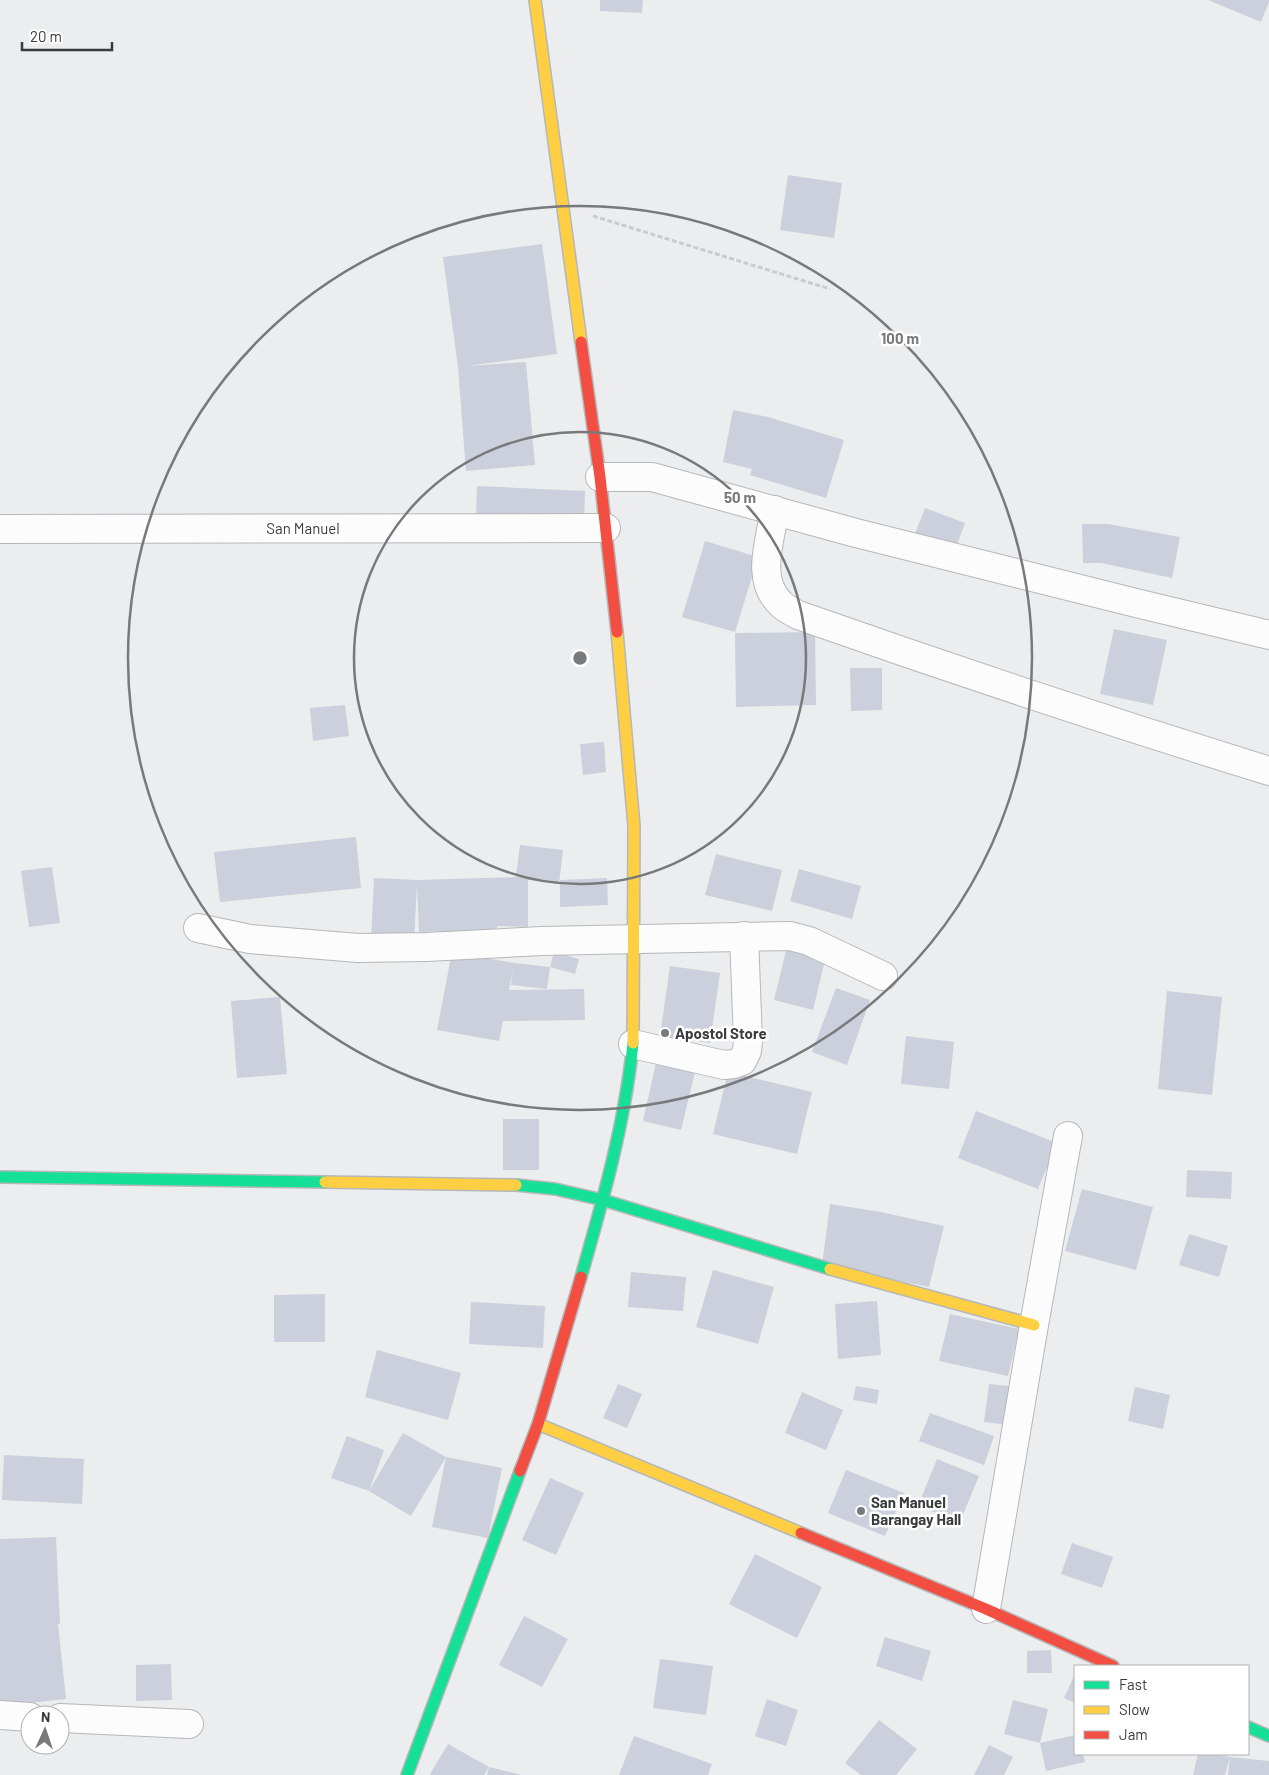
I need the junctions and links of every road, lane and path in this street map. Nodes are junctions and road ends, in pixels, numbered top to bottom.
1 (535, 0) edge
2 (562, 206) junction
3 (830, 289) dead end
4 (600, 477) junction
5 (775, 510) junction
6 (606, 528) junction
7 (0, 529) edge
8 (1269, 635) edge
9 (1269, 771) edge
10 (198, 928) dead end
11 (744, 936) junction
12 (634, 940) junction
13 (883, 976) dead end
14 (633, 1044) junction
15 (1068, 1136) dead end
16 (0, 1177) edge
17 (604, 1200) junction
18 (1034, 1325) junction
19 (538, 1424) junction
20 (986, 1609) junction
21 (1110, 1665) edge
22 (0, 1715) edge
23 (20, 1716) edge
24 (70, 1718) edge
25 (189, 1724) dead end
26 (1249, 1727) edge
27 (1269, 1736) edge
28 (407, 1775) edge

1 - 2 street
2 - 3 path
2 - 4 street
4 - 5 street
4 - 6 street
5 - 8 street
5 - 9 street
6 - 7 street, San Manuel
6 - 12 street
10 - 12 street
11 - 12 street
11 - 13 street
11 - 14 street
12 - 14 street
14 - 17 street
15 - 18 street
16 - 17 street
17 - 18 street
17 - 19 street
18 - 20 street
19 - 20 street
19 - 28 street
20 - 21 street
22 - 23 street
24 - 25 street
26 - 27 street

